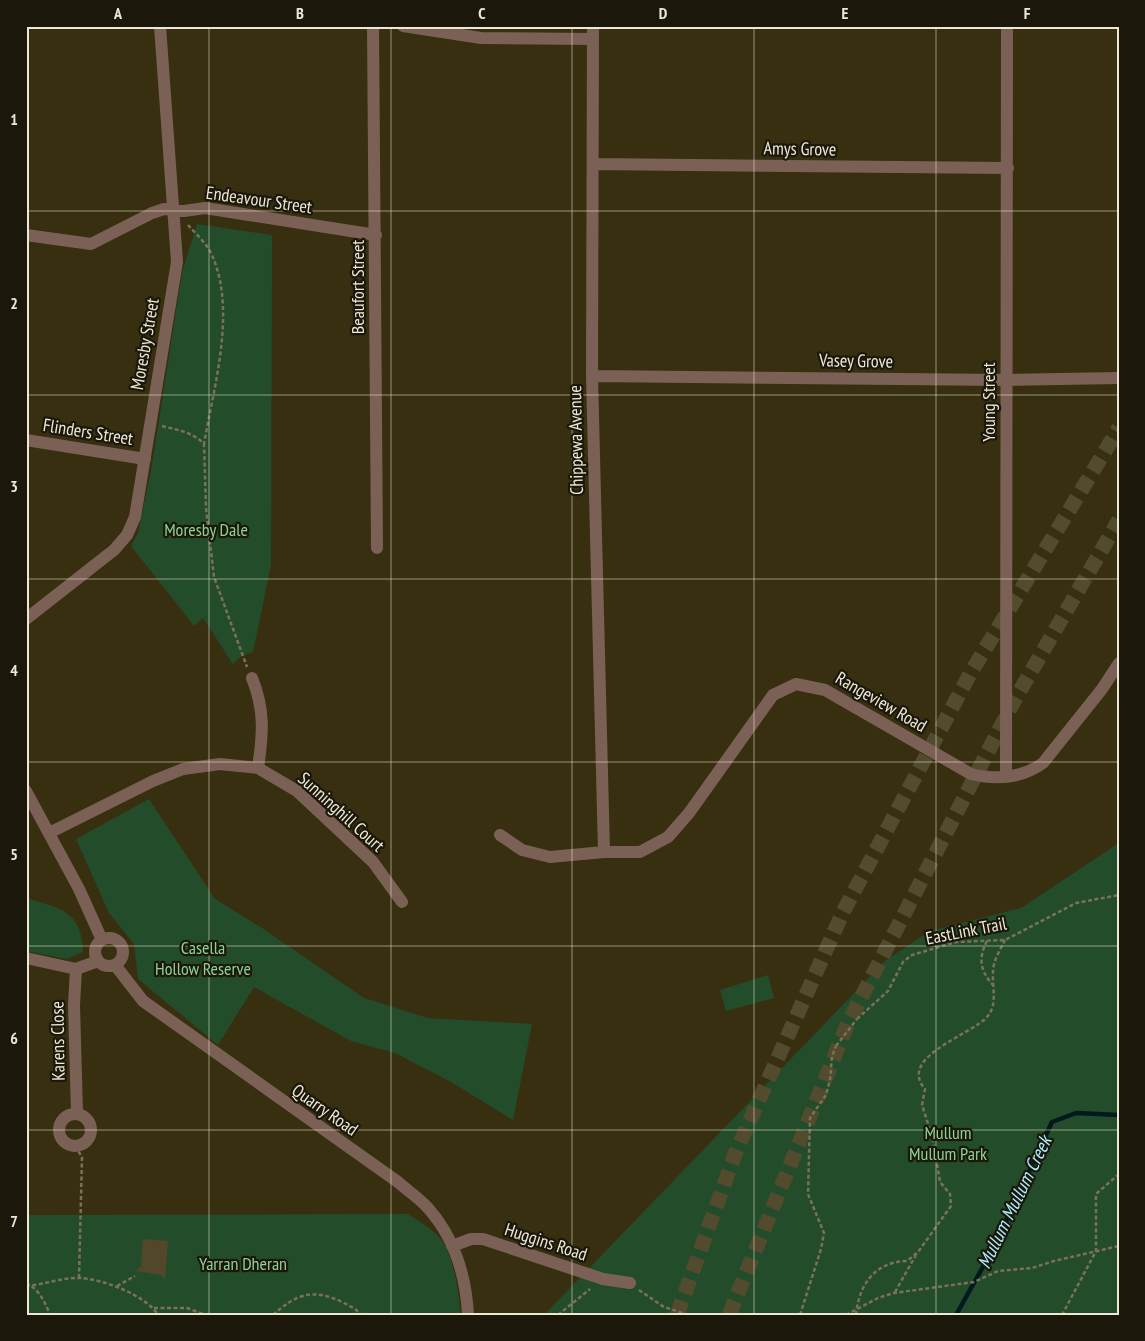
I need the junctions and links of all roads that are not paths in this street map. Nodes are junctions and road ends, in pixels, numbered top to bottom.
1 (160, 26) edge
2 (373, 26) edge
3 (403, 26) edge
4 (593, 26) edge
5 (1008, 26) edge
6 (593, 40) junction
7 (593, 164) junction
8 (1008, 168) junction
9 (175, 210) junction
10 (26, 235) edge
11 (376, 235) junction
12 (592, 376) junction
13 (1119, 378) edge
14 (1006, 380) junction
15 (26, 440) edge
16 (145, 459) junction
17 (377, 548) dead end
18 (26, 619) edge
19 (1119, 663) edge
20 (252, 678) road end
21 (258, 768) junction
22 (1006, 777) junction
23 (26, 791) edge
24 (49, 833) junction
25 (500, 835) dead end
26 (604, 852) junction
27 (402, 902) dead end
28 (102, 940) junction
29 (26, 958) edge
30 (98, 961) junction
31 (115, 965) junction
32 (76, 969) junction
33 (77, 1114) junction
34 (452, 1246) junction
35 (630, 1283) road end
36 (468, 1315) edge

1 - 9 street, Moresby Street
2 - 11 street, Beaufort Street
3 - 6 street
4 - 6 street, Chippewa Avenue
5 - 8 street, Young Street
6 - 7 street, Chippewa Avenue
7 - 8 street, Amys Grove
7 - 12 street, Chippewa Avenue
8 - 14 street, Young Street
9 - 10 street, Endeavour Street
9 - 11 street, Endeavour Street
9 - 16 street, Moresby Street
11 - 17 street, Beaufort Street
12 - 14 street, Vasey Grove
12 - 26 street, Chippewa Avenue
13 - 14 street, Vasey Grove
14 - 22 street, Young Street
15 - 16 street, Flinders Street
16 - 18 street, Moresby Street
19 - 22 street, Rangeview Road
20 - 21 street
21 - 24 street, Sunninghill Court
21 - 27 street, Sunninghill Court
22 - 26 street, Rangeview Road
23 - 24 street
24 - 28 street
25 - 26 street, Rangeview Road
28 - 30 street
28 - 31 street
29 - 32 street
30 - 31 street
30 - 32 street
31 - 34 street, Quarry Road
32 - 33 street, Karens Close
33 - 33 street
34 - 35 street, Huggins Road
34 - 36 street, Quarry Road

